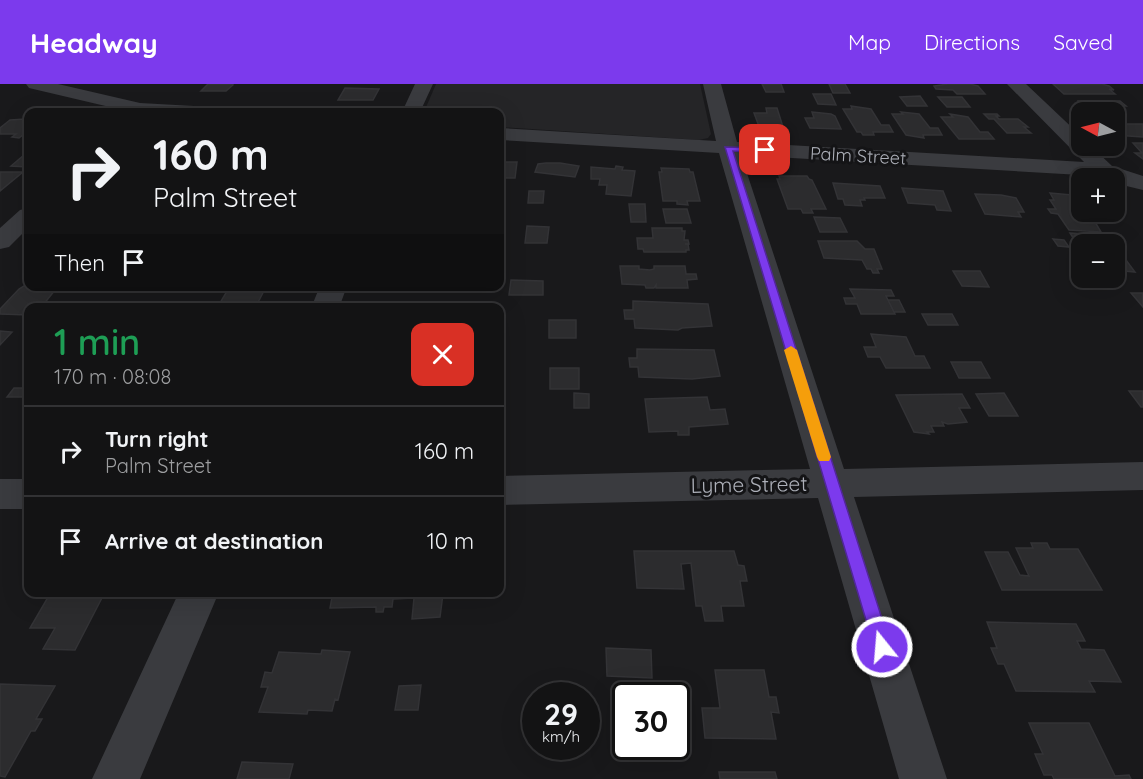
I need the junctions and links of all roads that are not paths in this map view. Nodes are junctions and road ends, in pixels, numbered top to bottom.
1 (35, 84) edge
2 (424, 84) edge
3 (712, 84) edge
4 (1016, 84) edge
5 (159, 90) dead end
6 (127, 108) edge
7 (141, 108) edge
8 (413, 108) edge
9 (504, 134) edge
10 (728, 148) junction
11 (1102, 168) edge
12 (1071, 173) edge
13 (1125, 184) edge
14 (1140, 192) edge
15 (24, 219) edge
16 (0, 243) edge
17 (1143, 476) edge
18 (832, 483) junction
19 (504, 491) edge
20 (0, 494) edge
21 (24, 494) edge
22 (197, 597) edge
23 (116, 779) edge
24 (924, 779) edge

1 - 6 street
2 - 8 street
3 - 10 street
4 - 11 street
5 - 7 street
9 - 10 street, Palm Street
10 - 12 street, Palm Street
10 - 18 street
13 - 14 street
15 - 16 street
17 - 18 street, Lyme Street
18 - 19 street, Lyme Street
18 - 24 street
20 - 21 street
22 - 23 street

